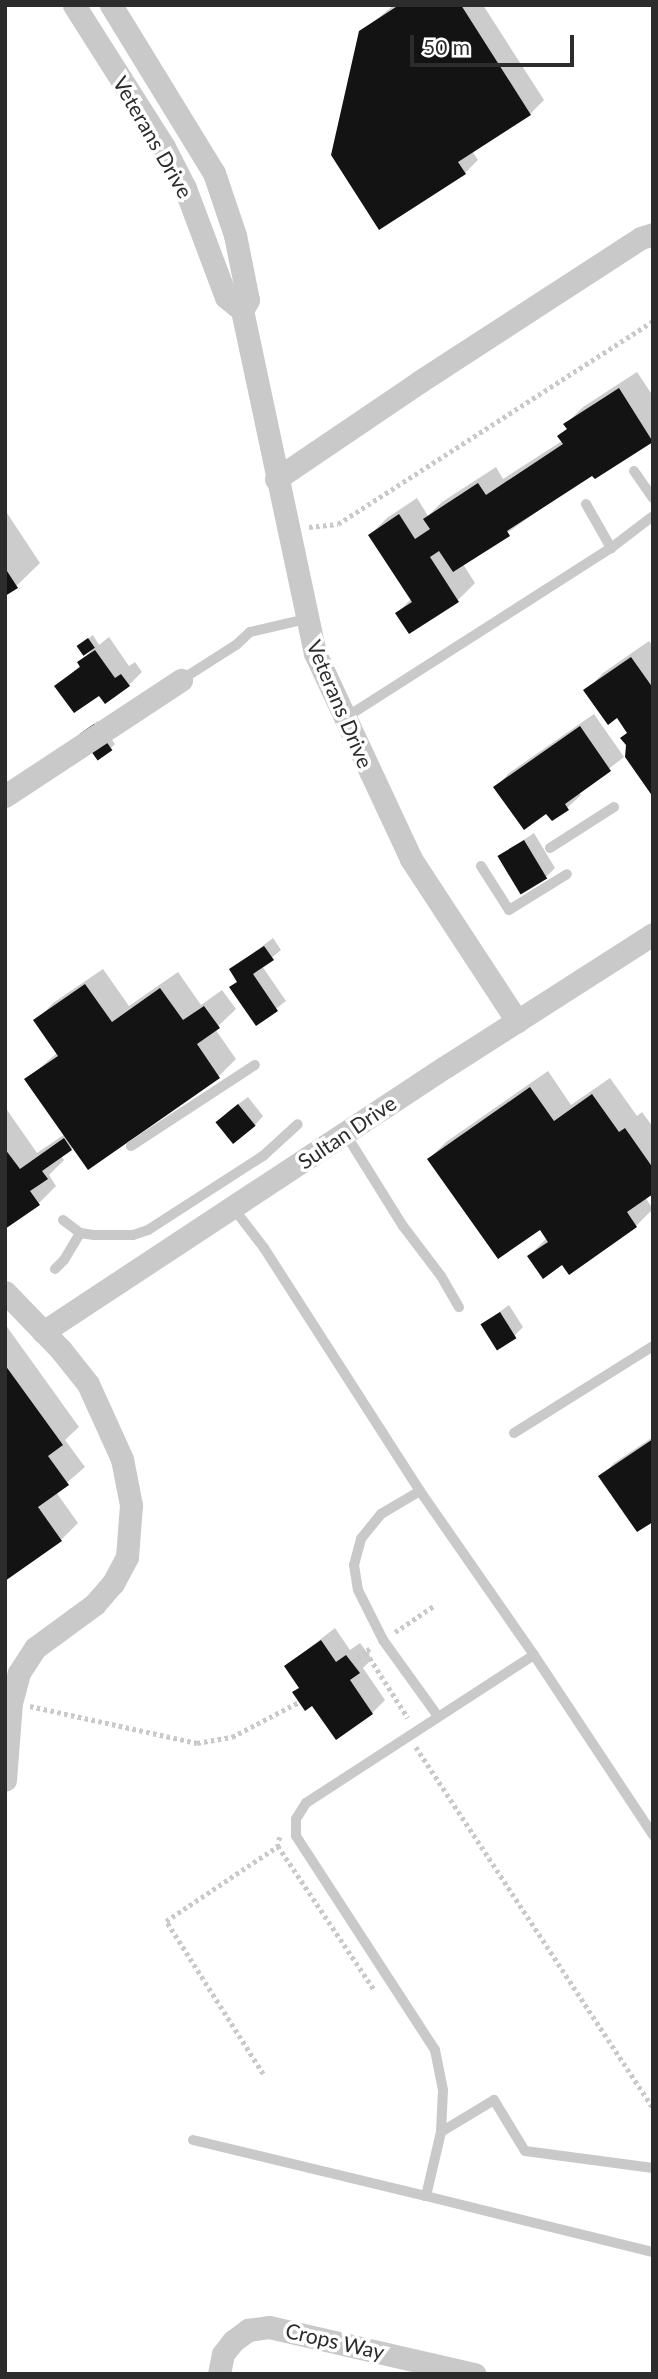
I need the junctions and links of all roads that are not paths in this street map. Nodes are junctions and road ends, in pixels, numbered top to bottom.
1 (74, 5) edge
2 (111, 5) edge
3 (653, 234) edge
4 (242, 310) junction
5 (634, 471) dead end
6 (276, 479) junction
7 (653, 498) edge
8 (586, 504) dead end
9 (653, 516) edge
10 (611, 548) junction
11 (306, 619) junction
12 (181, 680) joint
13 (345, 718) junction
14 (5, 796) edge
15 (614, 807) dead end
16 (550, 848) dead end
17 (481, 866) dead end
18 (567, 874) dead end
19 (653, 934) edge
20 (517, 1021) junction
21 (254, 1065) dead end
22 (298, 1124) dead end
23 (345, 1133) junction
24 (131, 1146) dead end
25 (234, 1209) junction
26 (62, 1220) dead end
27 (80, 1233) junction
28 (55, 1269) dead end
29 (5, 1292) edge
30 (459, 1307) dead end
31 (43, 1332) junction
32 (653, 1346) edge
33 (514, 1433) dead end
34 (420, 1490) junction
35 (534, 1655) junction
36 (437, 1715) junction
37 (5, 1780) edge
38 (653, 1835) edge
39 (441, 2132) junction
40 (193, 2140) dead end
41 (653, 2168) edge
42 (426, 2196) junction
43 (653, 2252) edge
44 (219, 2374) edge
45 (475, 2374) edge

1 - 4 street, Veterans Drive
2 - 4 street, Veterans Drive
3 - 6 street
4 - 6 street, Veterans Drive
5 - 7 lane
6 - 11 street, Veterans Drive
8 - 10 lane
9 - 10 lane
10 - 13 lane
11 - 12 lane
11 - 13 street, Veterans Drive
12 - 14 street
13 - 20 street, Veterans Drive
15 - 16 lane
17 - 18 lane
19 - 20 street, Sultan Drive
20 - 23 street, Sultan Drive
21 - 24 lane
22 - 27 lane
23 - 25 street, Sultan Drive
23 - 30 lane
25 - 31 street, Sultan Drive
25 - 34 lane
26 - 27 lane
27 - 28 lane
29 - 31 street
31 - 37 street
32 - 33 lane
34 - 35 lane
34 - 36 lane
35 - 36 lane
35 - 38 lane
36 - 39 lane
39 - 41 lane
39 - 42 lane
40 - 42 lane
42 - 43 lane
44 - 45 street, Crops Way

